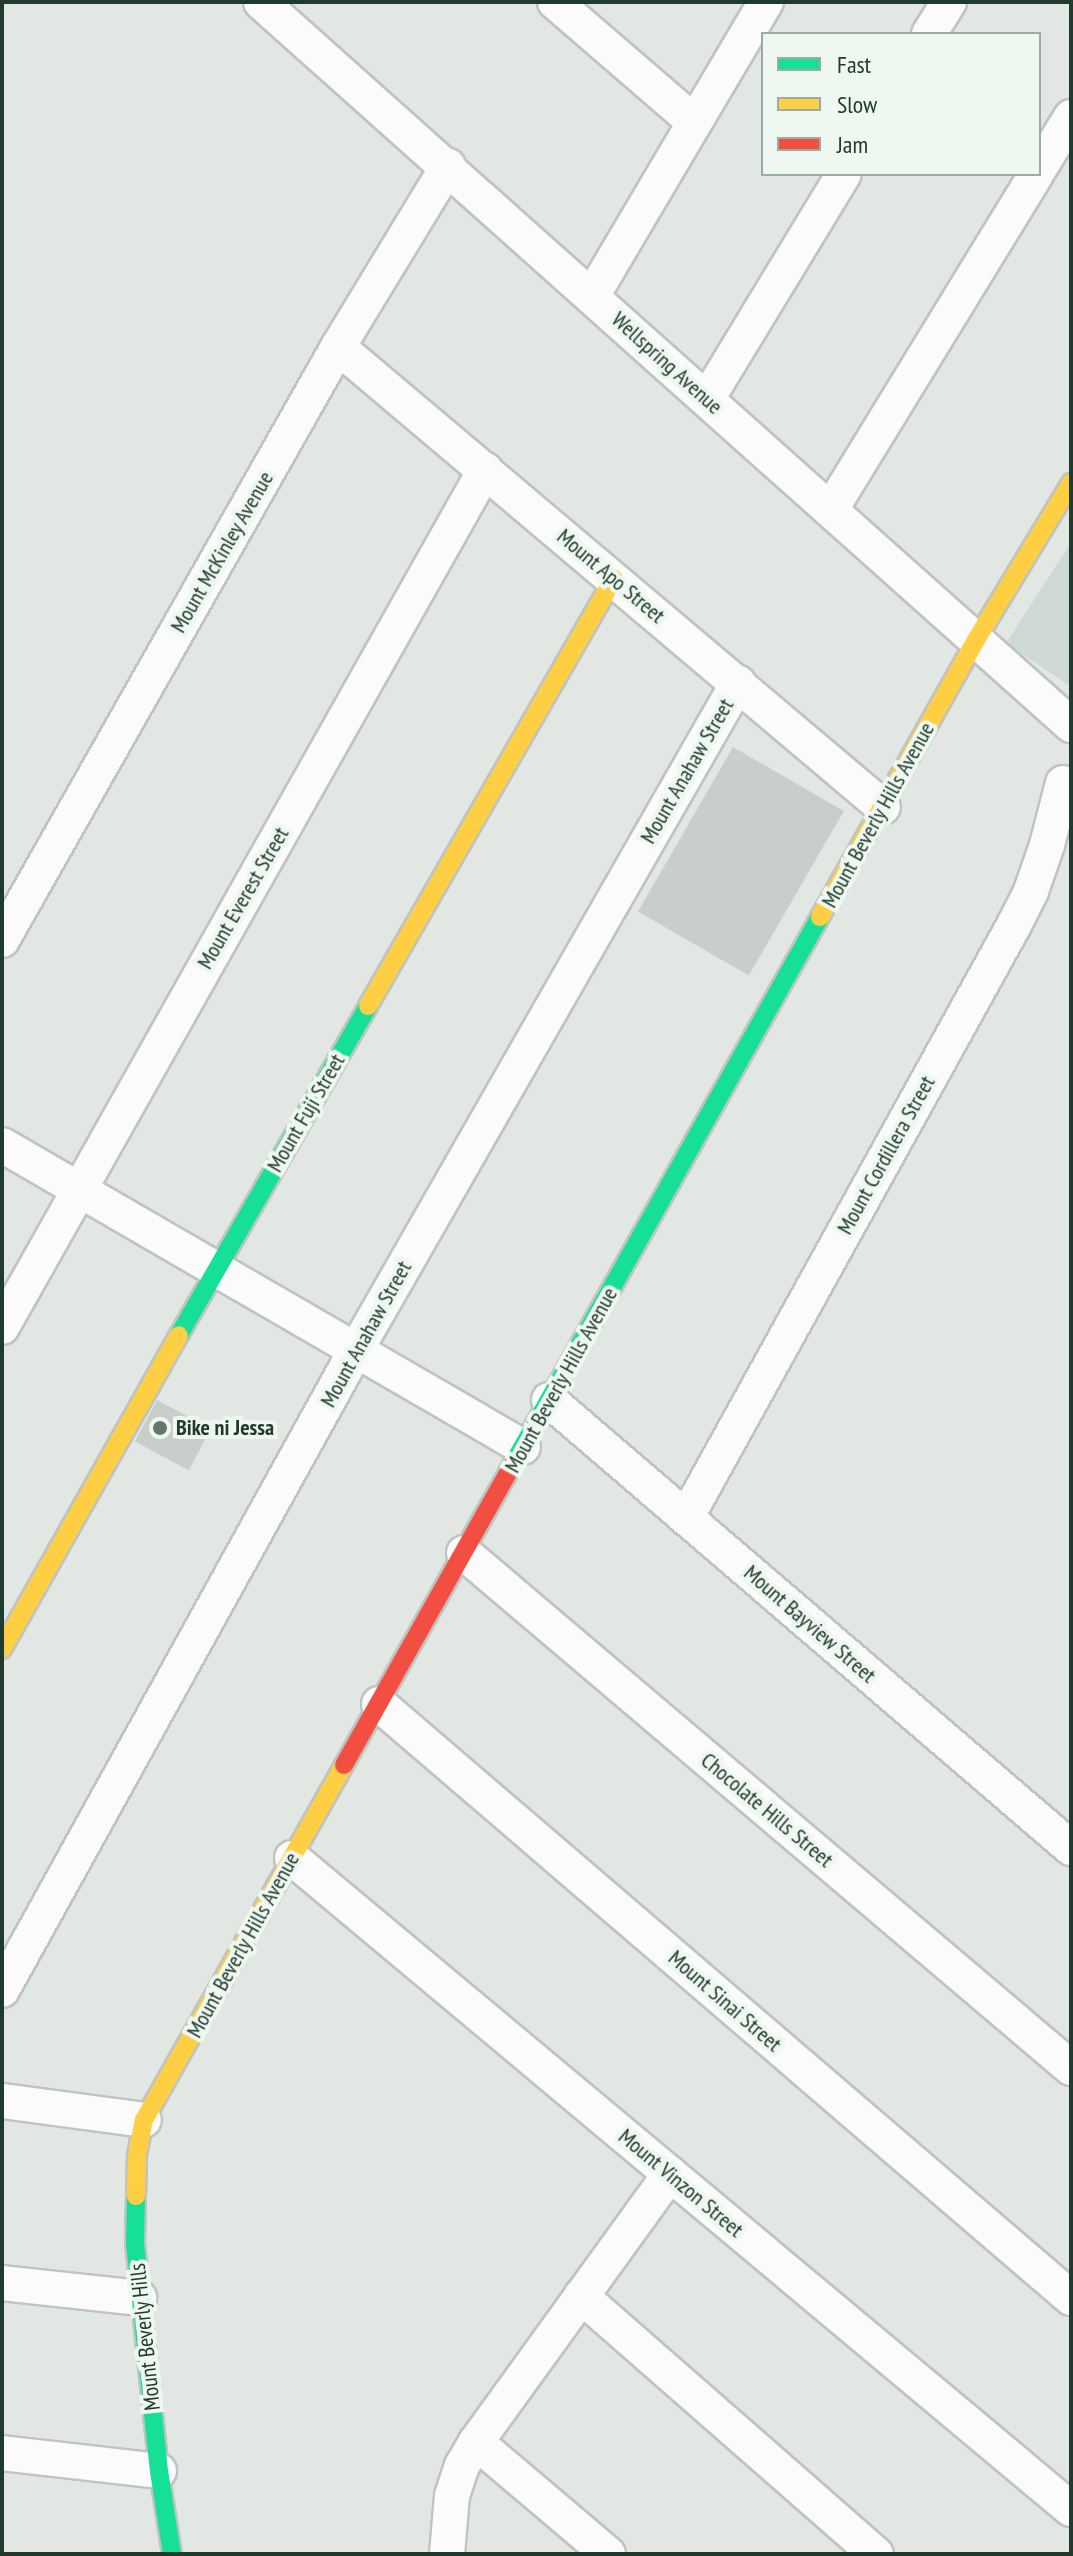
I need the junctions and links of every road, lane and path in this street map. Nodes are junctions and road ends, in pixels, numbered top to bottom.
1 (261, 2) edge
2 (555, 2) edge
3 (766, 2) edge
4 (949, 2) edge
5 (930, 32) edge
6 (1071, 117) edge
7 (694, 122) junction
8 (448, 166) junction
9 (1041, 167) edge
10 (843, 176) edge
11 (1036, 176) edge
12 (592, 296) junction
13 (338, 347) junction
14 (707, 399) junction
15 (485, 470) junction
16 (1071, 483) edge
17 (831, 509) junction
18 (614, 579) junction
19 (976, 640) junction
20 (738, 683) junction
21 (1071, 725) edge
22 (1063, 783) dead end
23 (883, 807) junction
24 (2, 940) edge
25 (2, 1145) edge
26 (78, 1190) junction
27 (216, 1269) junction
28 (2, 1327) edge
29 (356, 1350) junction
30 (549, 1400) junction
31 (523, 1447) junction
32 (686, 1518) junction
33 (464, 1553) junction
34 (2, 1649) edge
35 (379, 1704) junction
36 (1071, 1848) edge
37 (292, 1858) junction
38 (2, 1990) edge
39 (1071, 2068) edge
40 (2, 2101) edge
41 (144, 2120) junction
42 (670, 2174) junction
43 (2, 2283) edge
44 (581, 2296) junction
45 (139, 2298) junction
46 (1071, 2298) edge
47 (476, 2442) junction
48 (2, 2453) edge
49 (159, 2471) junction
50 (1071, 2509) edge
51 (172, 2554) edge
52 (447, 2554) edge
53 (608, 2554) edge
54 (876, 2554) edge

1 - 8 street, Wellspring Avenue
2 - 7 street
3 - 7 street
4 - 5 street
6 - 9 street
7 - 12 street
8 - 12 street, Wellspring Avenue
8 - 13 street, Mount McKinley Avenue
10 - 14 street
11 - 17 street
12 - 14 street, Wellspring Avenue
13 - 15 street, Mount Apo Street
13 - 24 street, Mount McKinley Avenue
14 - 17 street, Wellspring Avenue
15 - 18 street, Mount Apo Street
15 - 26 street, Mount Everest Street
16 - 19 street, Mount Beverly Hills Avenue
17 - 19 street, Wellspring Avenue
18 - 20 street, Mount Apo Street
18 - 27 street, Mount Fuji Street
19 - 21 street, Wellspring Avenue
19 - 23 street, Mount Beverly Hills Avenue
20 - 23 street, Mount Apo Street
20 - 29 street, Mount Anahaw Street
22 - 32 street, Mount Cordillera Street
23 - 30 street, Mount Beverly Hills Avenue
25 - 26 street
26 - 27 street
26 - 28 street, Mount Everest Street
27 - 29 street
27 - 34 street, Mount Fuji Street
29 - 31 street
29 - 38 street, Mount Anahaw Street
30 - 31 street, Mount Beverly Hills Avenue
30 - 32 street, Mount Bayview Street
31 - 33 street, Mount Beverly Hills Avenue
32 - 36 street, Mount Bayview Street
33 - 35 street, Mount Beverly Hills Avenue
33 - 39 street, Chocolate Hills Street
35 - 37 street, Mount Beverly Hills Avenue
35 - 46 street, Mount Sinai Street
37 - 41 street, Mount Beverly Hills Avenue
37 - 42 street, Mount Vinzon Street
40 - 41 street
41 - 45 street, Mount Beverly Hills
42 - 44 street
42 - 50 street, Mount Vinzon Street
43 - 45 street
44 - 47 street
44 - 54 street
45 - 49 street, Mount Beverly Hills
47 - 52 street
47 - 53 street
48 - 49 street
49 - 51 street, Mount Beverly Hills

